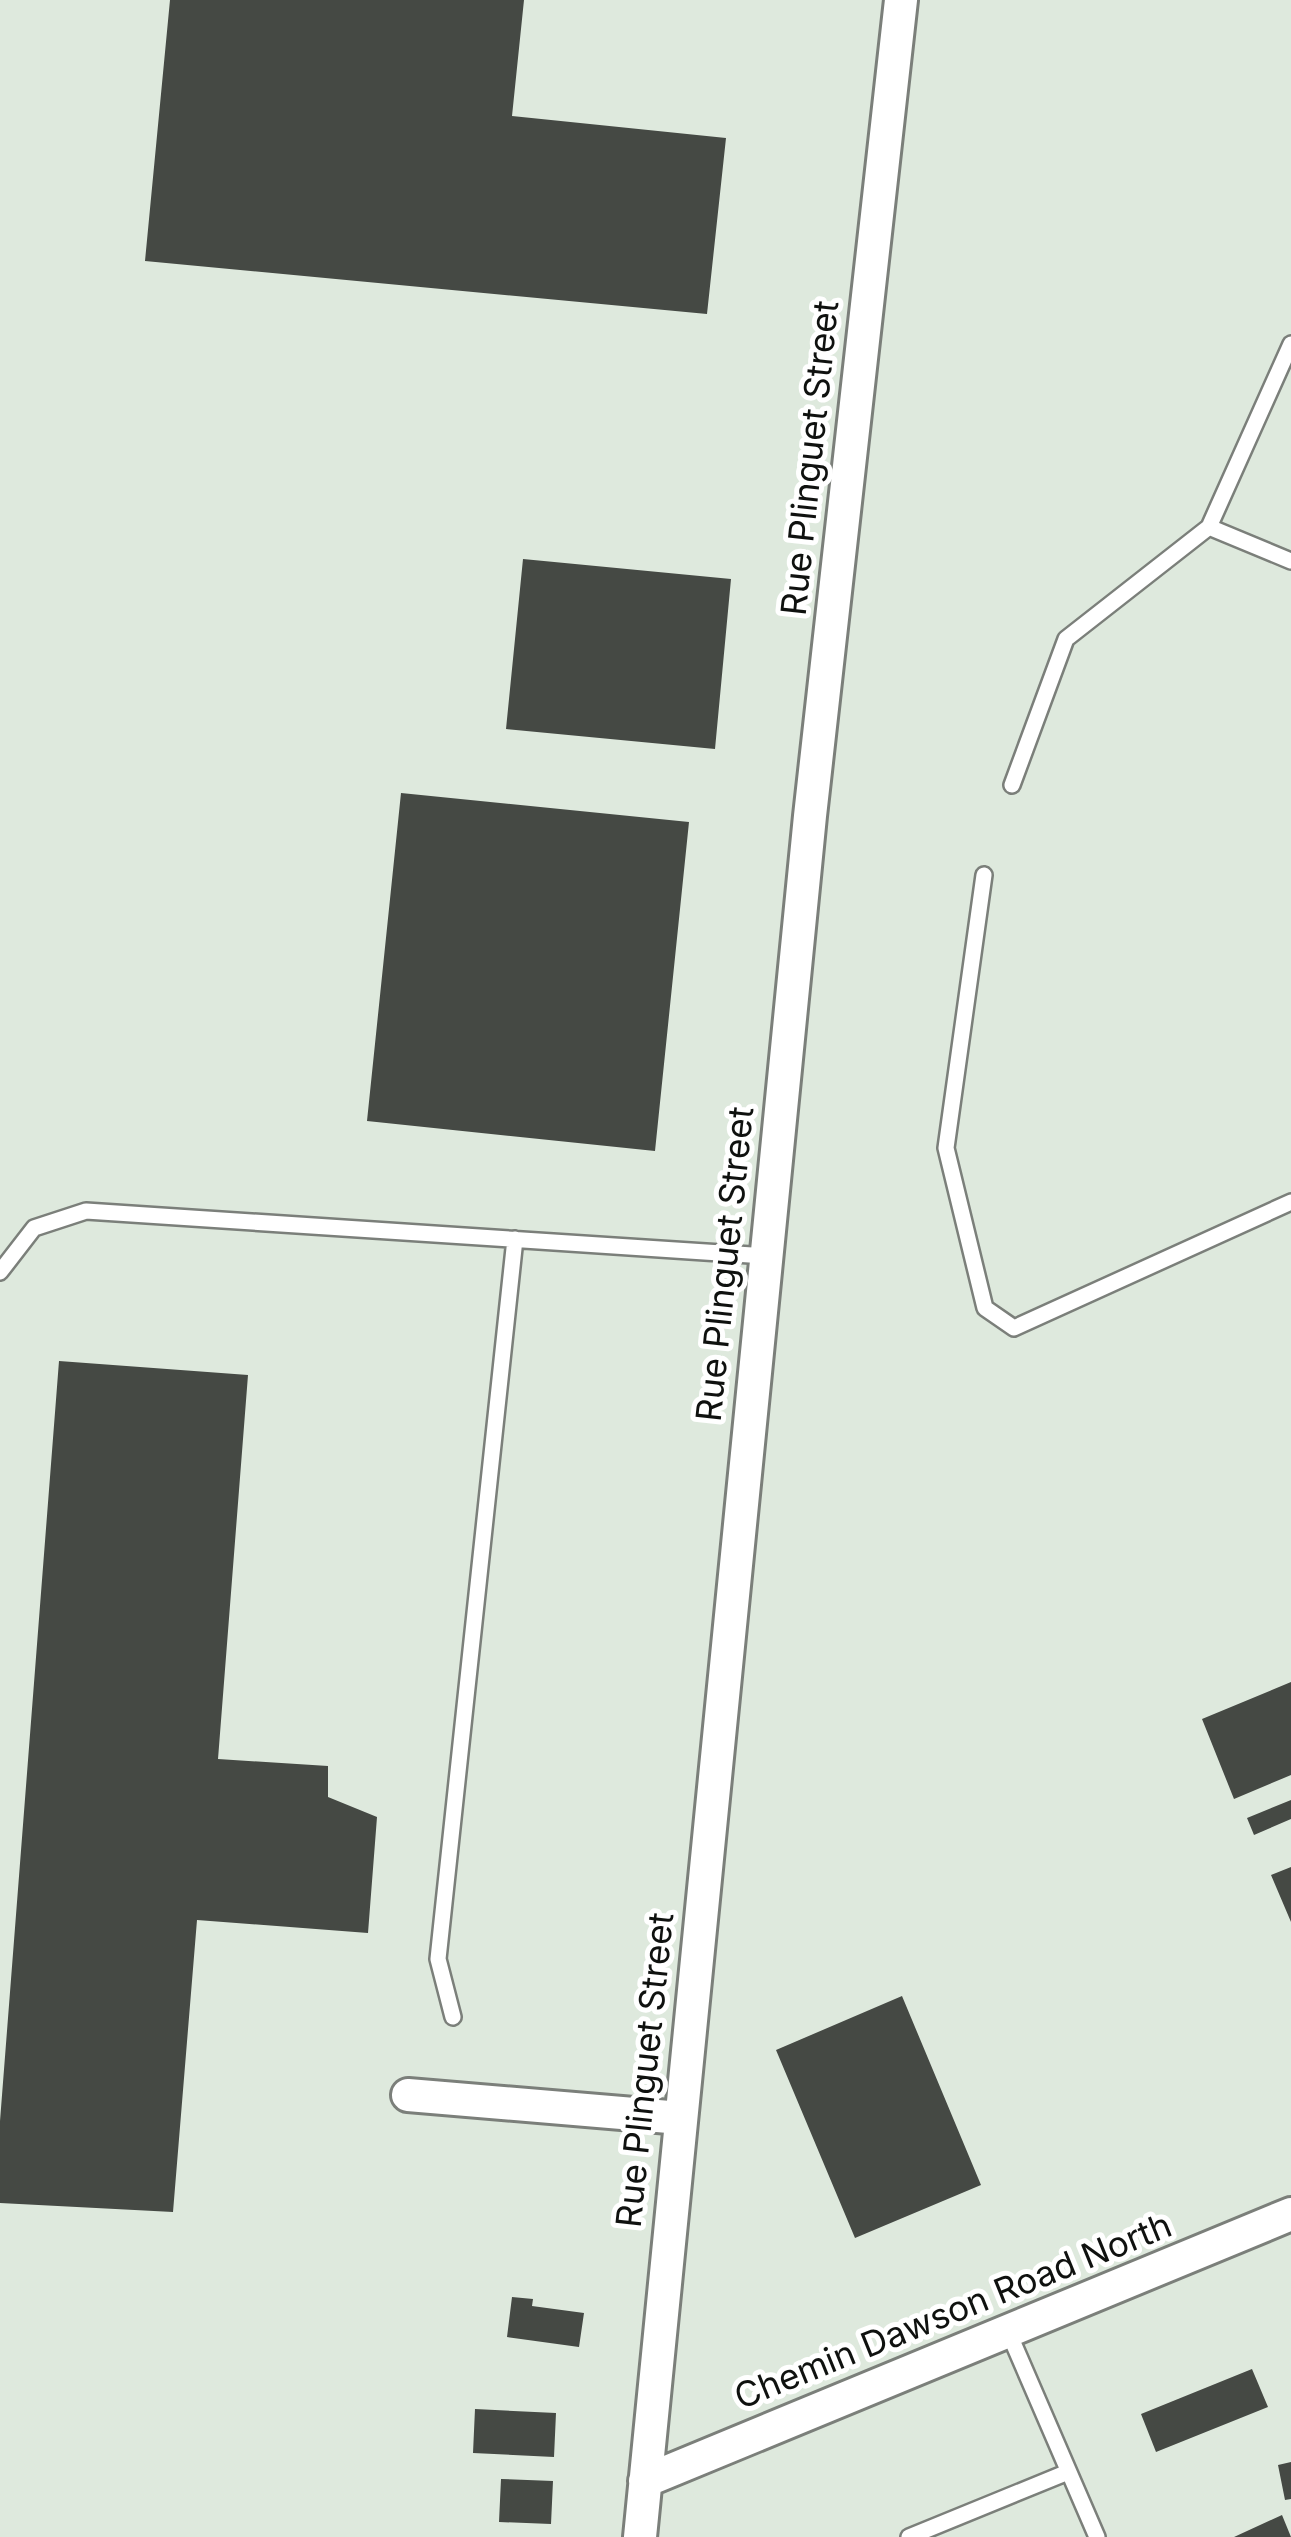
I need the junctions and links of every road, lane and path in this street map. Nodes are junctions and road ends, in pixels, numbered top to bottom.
1 (901, 0) edge
2 (1291, 344) edge
3 (1210, 527) junction
4 (1291, 561) edge
5 (1012, 785) dead end
6 (984, 875) dead end
7 (1291, 1202) edge
8 (514, 1239) junction
9 (766, 1256) junction
10 (0, 1272) edge
11 (452, 2017) dead end
12 (408, 2095) dead end
13 (680, 2118) junction
14 (1291, 2214) edge
15 (1008, 2332) junction
16 (1068, 2472) junction
17 (645, 2481) junction
18 (640, 2537) edge
19 (909, 2537) edge
20 (1097, 2537) edge

1 - 9 street, Rue Plinguet Street
2 - 3 lane
3 - 4 lane
3 - 5 lane
6 - 7 lane
8 - 9 lane
8 - 10 lane
8 - 11 lane
9 - 13 street, Rue Plinguet Street
12 - 13 street
13 - 17 street, Rue Plinguet Street
14 - 15 street, Chemin Dawson Road North
15 - 16 lane
15 - 17 street, Chemin Dawson Road North
16 - 19 lane
16 - 20 lane
17 - 18 street, Rue Plinguet Street

